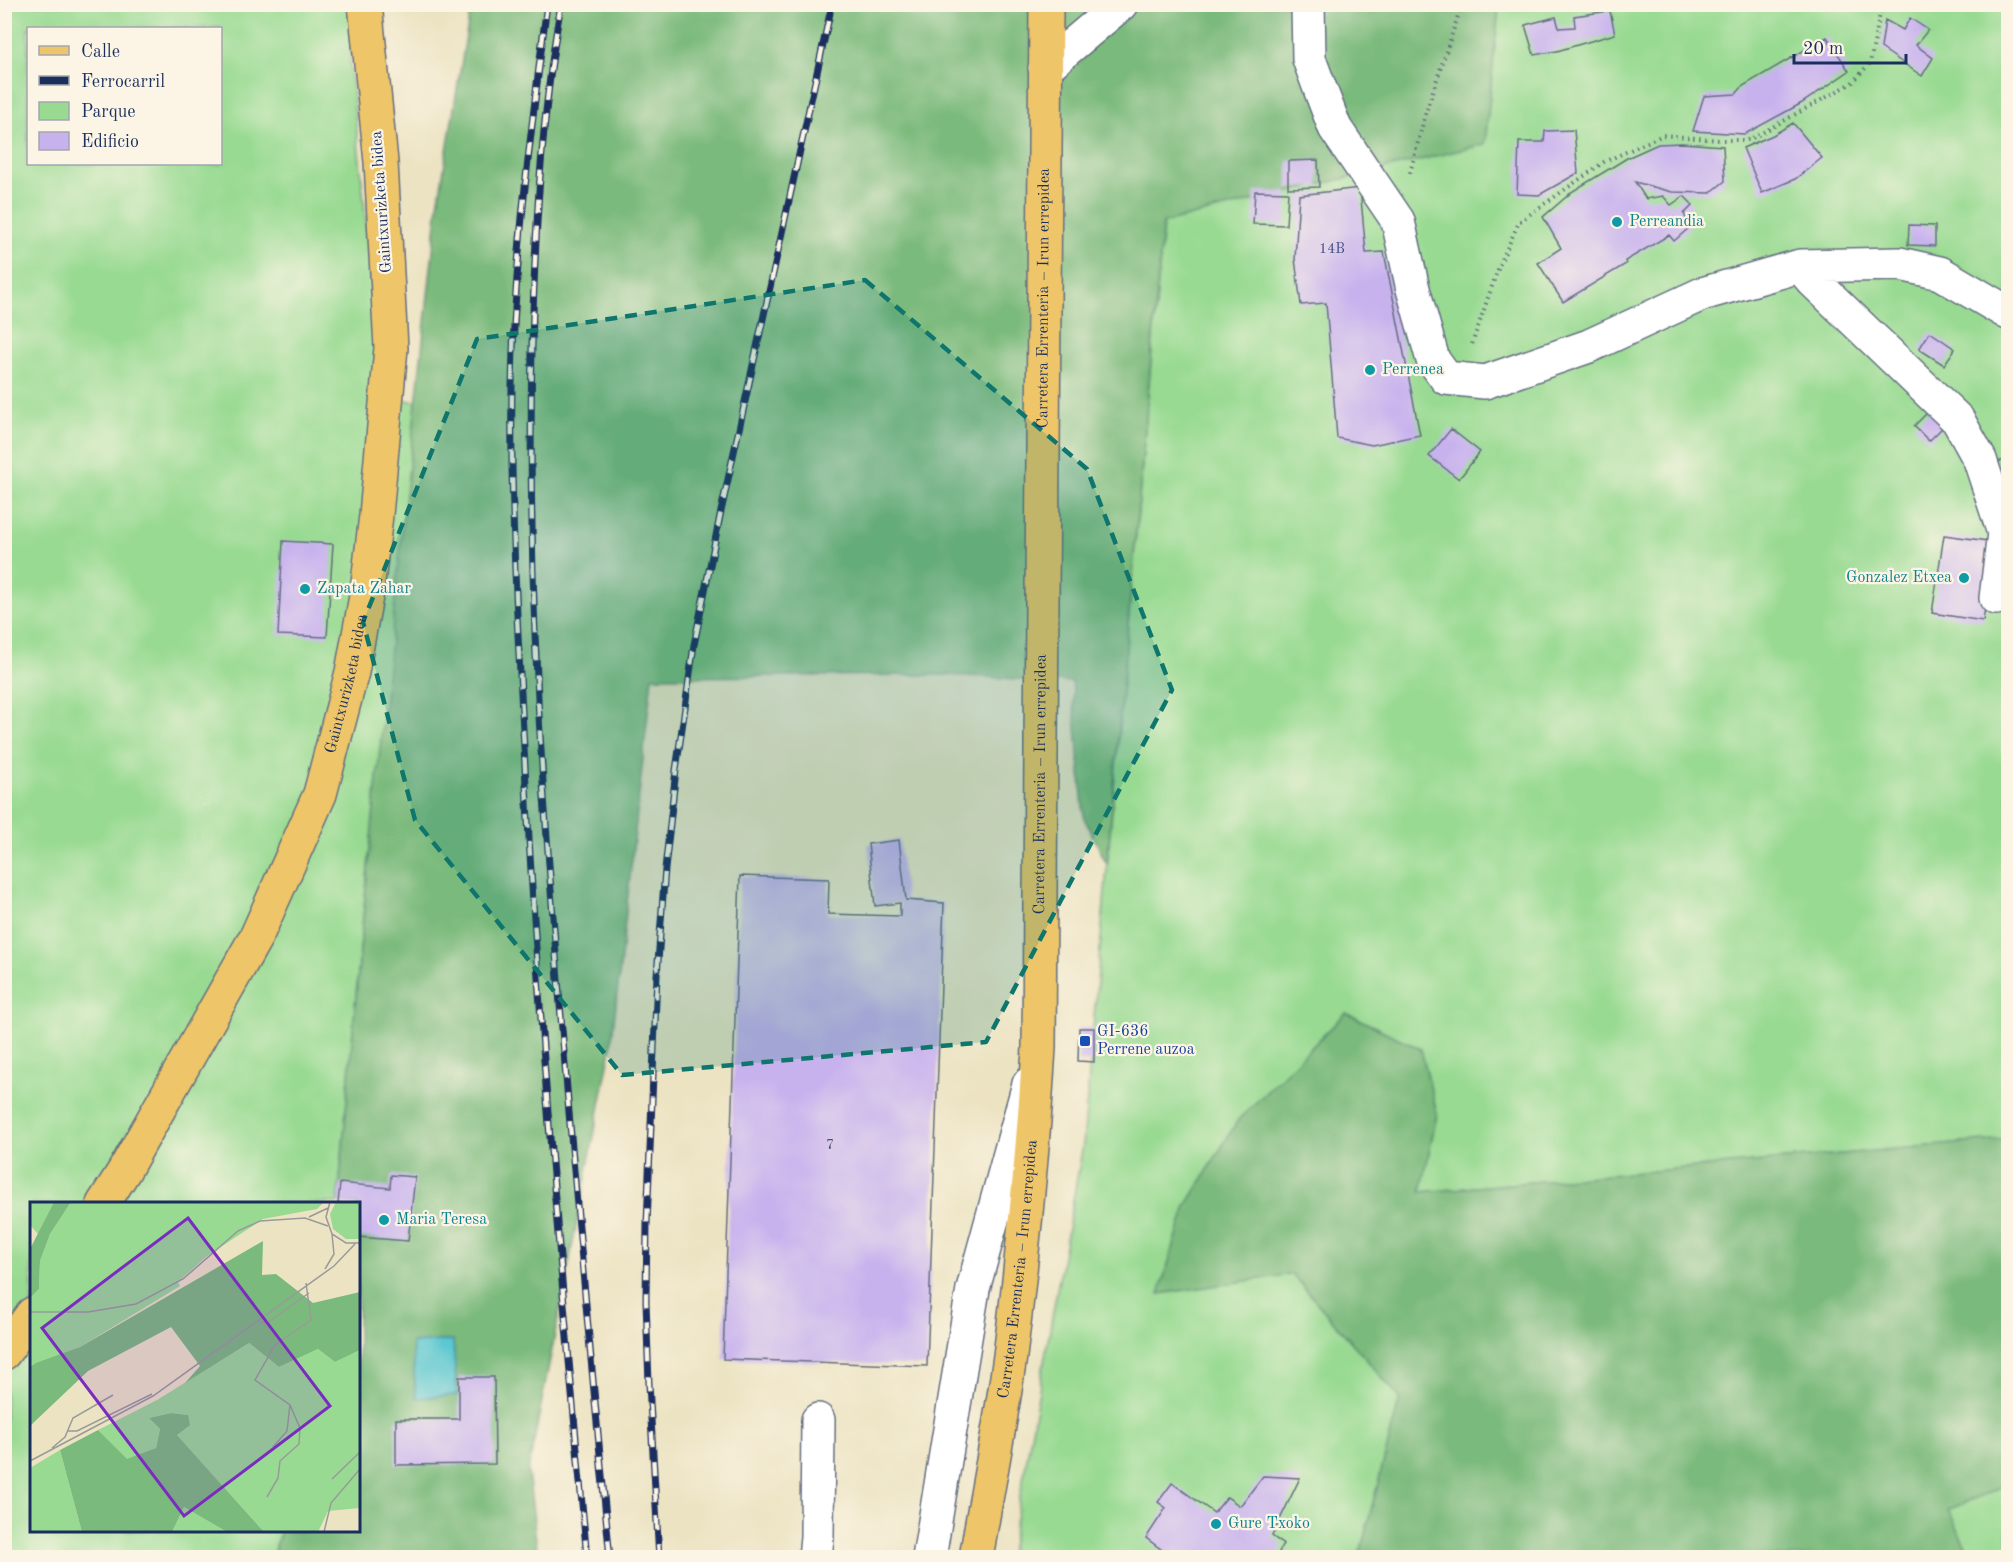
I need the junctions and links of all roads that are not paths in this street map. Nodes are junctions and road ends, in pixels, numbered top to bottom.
1 (365, 4) edge
2 (1046, 4) edge
3 (1121, 4) edge
4 (1308, 4) edge
5 (1046, 68) junction
6 (1800, 266) junction
7 (2008, 313) edge
8 (1996, 598) dead end
9 (1039, 1048) junction
10 (104, 1202) edge
11 (30, 1317) edge
12 (4, 1353) edge
13 (818, 1420) dead end
14 (815, 1557) edge
15 (929, 1557) edge
16 (976, 1557) edge

1 - 10 main road, Gaintxurizketa bidea
2 - 5 main road, Carretera Errenteria – Irun errepidea
3 - 5 street
4 - 6 street
5 - 9 main road, Carretera Errenteria – Irun errepidea
6 - 7 street
6 - 8 street
9 - 15 street
9 - 16 main road, Carretera Errenteria – Irun errepidea
11 - 12 main road
13 - 14 street

